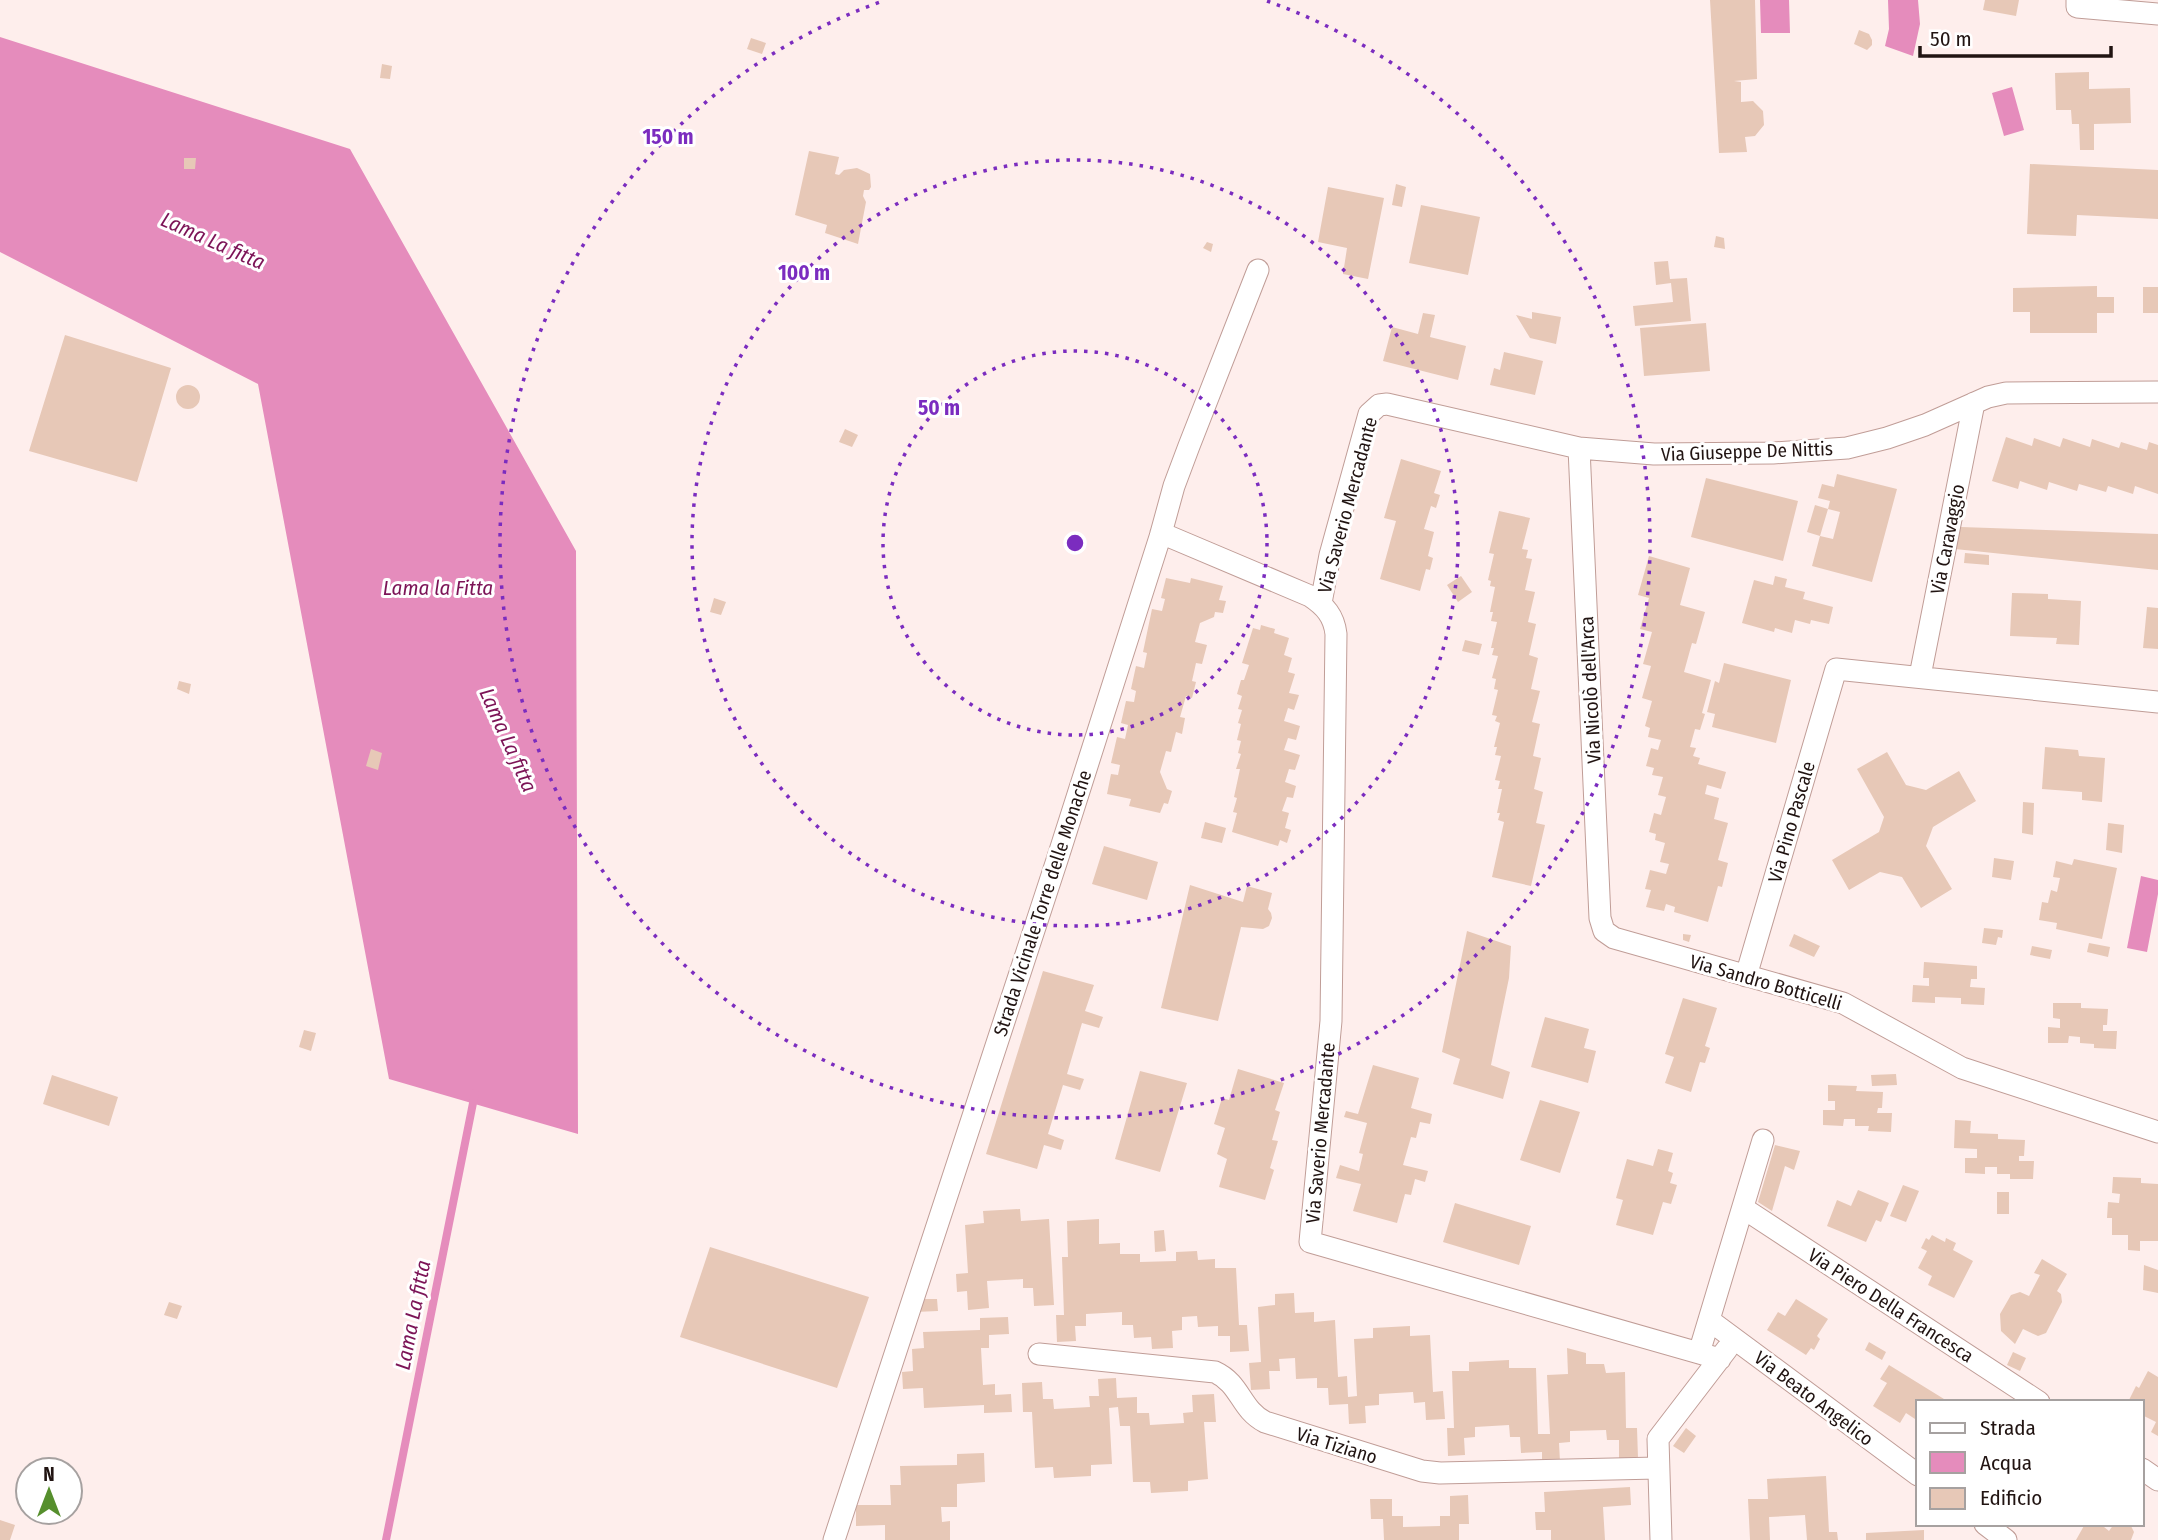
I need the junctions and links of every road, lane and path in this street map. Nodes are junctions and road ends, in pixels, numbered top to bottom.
1 (2077, 3) edge
2 (2158, 14) edge
3 (1258, 270) dead end
4 (2158, 391) edge
5 (1974, 403) junction
6 (1579, 448) junction
7 (1161, 533) junction
8 (1321, 603) junction
9 (1920, 676) junction
10 (2158, 702) edge
11 (1604, 931) joint
12 (1746, 976) junction
13 (2158, 1132) edge
14 (1763, 1140) dead end
15 (1743, 1208) junction
16 (1709, 1320) junction
17 (1735, 1339) junction
18 (1039, 1354) dead end
19 (1710, 1356) junction
20 (2036, 1400) edge
21 (1657, 1468) junction
22 (1916, 1474) edge
23 (1987, 1526) edge
24 (834, 1540) edge
25 (1661, 1540) edge
26 (2006, 1540) edge

1 - 2 street
3 - 7 street, Strada Vicinale Torre delle Monache
4 - 5 street, Via Giuseppe De Nittis
5 - 6 street, Via Giuseppe De Nittis
5 - 9 street, Via Caravaggio
6 - 8 street, Via Saverio Mercadante
6 - 11 street, Via Nicolò dell'Arca
7 - 8 street, Via Saverio Mercadante
7 - 24 street, Strada Vicinale Torre delle Monache
8 - 19 street, Via Saverio Mercadante
9 - 10 street
9 - 12 street, Via Pino Pascale
11 - 12 street, Via Sandro Botticelli
12 - 13 street, Via Sandro Botticelli
14 - 15 street
15 - 16 street
15 - 20 street, Via Piero Della Francesca
16 - 17 street, Via Beato Angelico
16 - 19 street
17 - 19 street
17 - 22 street, Via Beato Angelico
18 - 21 street, Via Tiziano
19 - 21 street
21 - 25 street
23 - 26 street

